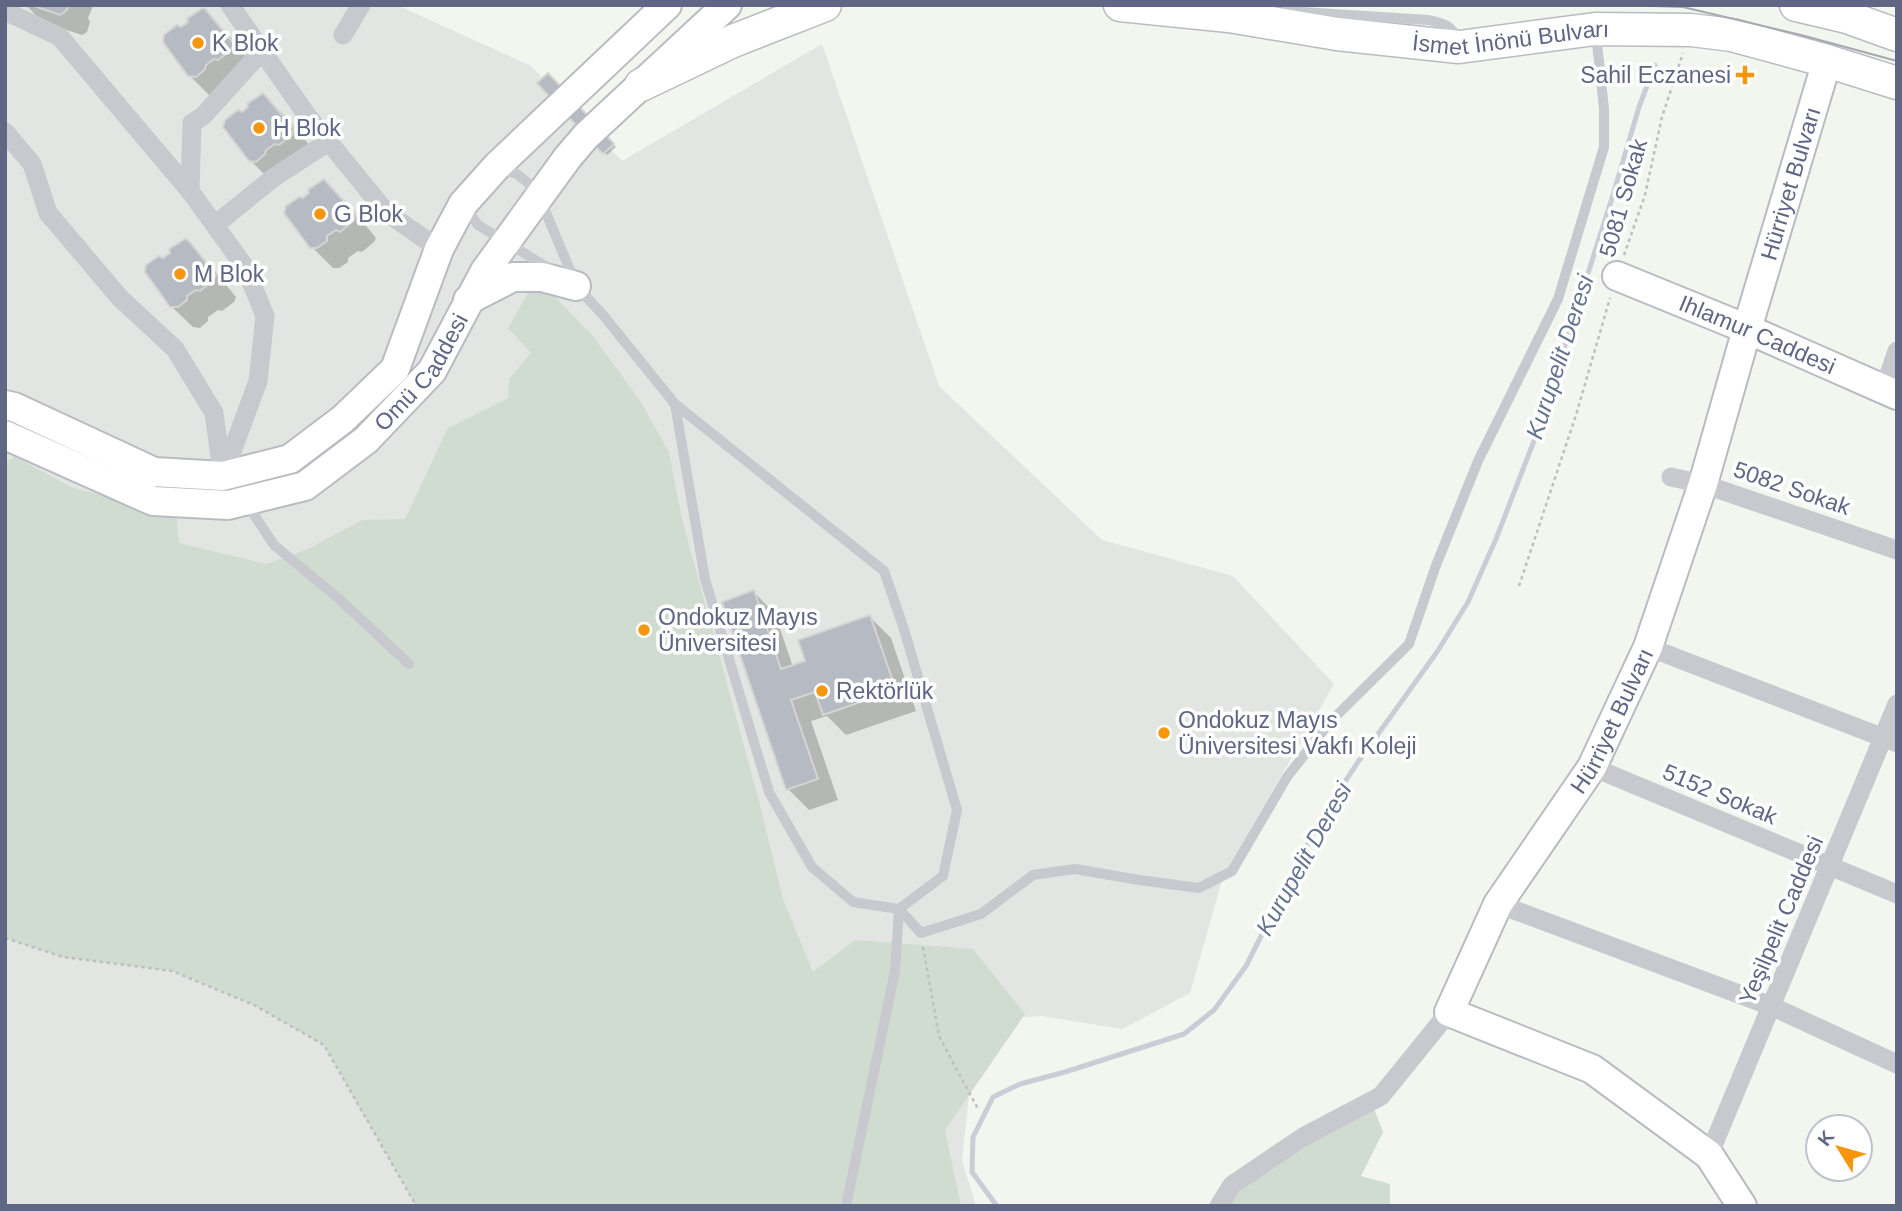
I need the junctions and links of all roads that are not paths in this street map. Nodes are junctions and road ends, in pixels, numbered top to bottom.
1 (230, 5) edge
2 (361, 5) edge
3 (667, 5) edge
4 (727, 5) edge
5 (825, 5) edge
6 (1120, 5) edge
7 (1139, 5) edge
8 (1796, 5) edge
9 (5, 11) edge
10 (1264, 11) dead end
11 (1276, 11) dead end
12 (1848, 11) edge
13 (1595, 29) junction
14 (1897, 35) edge
15 (343, 36) dead end
16 (1459, 47) junction
17 (262, 51) junction
18 (1827, 61) junction
19 (1897, 83) edge
20 (641, 85) junction
21 (5, 132) edge
22 (328, 142) junction
23 (496, 166) junction
24 (190, 191) junction
25 (539, 196) junction
26 (463, 204) junction
27 (215, 225) junction
28 (505, 243) junction
29 (439, 249) junction
30 (1616, 276) road end
31 (576, 286) junction
32 (468, 300) junction
33 (1747, 329) junction
34 (1897, 351) edge
35 (1890, 392) edge
36 (676, 404) junction
37 (5, 405) edge
38 (6, 435) edge
39 (223, 476) junction
40 (1671, 477) dead end
41 (1703, 484) junction
42 (245, 501) junction
43 (1897, 550) edge
44 (1648, 647) junction
45 (409, 664) dead end
46 (1897, 704) edge
47 (1890, 740) edge
48 (1591, 767) junction
49 (1830, 866) junction
50 (1897, 894) edge
51 (1498, 904) junction
52 (900, 909) junction
53 (1771, 1006) junction
54 (1449, 1012) junction
55 (1897, 1064) edge
56 (1709, 1155) junction
57 (846, 1206) edge
58 (1219, 1206) edge
59 (1742, 1206) edge

1 - 17 street
2 - 15 street
3 - 23 street, Omü Caddesi
4 - 20 street, Omü Caddesi
5 - 20 main road
6 - 16 main road, İsmet İnönü Bulvarı
7 - 10 lane
8 - 12 main road
9 - 24 street
11 - 16 lane
12 - 14 main road
13 - 16 main road, İsmet İnönü Bulvarı
13 - 18 main road, İsmet İnönü Bulvarı
13 - 52 lane
17 - 22 street
17 - 24 street
18 - 19 main road, İsmet İnönü Bulvarı
18 - 33 street, Hürriyet Bulvarı
20 - 25 street, Omü Caddesi
21 - 39 street
22 - 27 street
22 - 29 street
23 - 25 lane
23 - 26 street, Omü Caddesi
24 - 27 street
25 - 28 street, Omü Caddesi
25 - 31 lane
26 - 28 lane
26 - 29 street, Omü Caddesi
27 - 39 street
28 - 31 lane
28 - 32 street, Omü Caddesi
29 - 39 street, Omü Caddesi
30 - 33 street, Ihlamur Caddesi
31 - 32 street
31 - 36 lane
32 - 42 street, Omü Caddesi
33 - 35 street, Ihlamur Caddesi
33 - 41 street, Hürriyet Bulvarı
34 - 35 street
36 - 52 lane
36 - 52 lane
37 - 39 street, Omü Caddesi
38 - 42 street, Omü Caddesi
40 - 41 street, 5082 Sokak
41 - 43 street, 5082 Sokak
41 - 44 street, Hürriyet Bulvarı
42 - 45 lane
44 - 47 street
44 - 48 street, Hürriyet Bulvarı
46 - 47 street, Yeşilpelit Caddesi
47 - 49 street, Yeşilpelit Caddesi
48 - 49 street, 5152 Sokak
48 - 51 street, Hürriyet Bulvarı
49 - 50 street, 5152 Sokak
49 - 53 street, Yeşilpelit Caddesi
51 - 53 street
51 - 54 street, Hürriyet Bulvarı
52 - 57 lane
53 - 55 street
53 - 56 street, Yeşilpelit Caddesi
54 - 56 street
54 - 58 street
56 - 59 street

